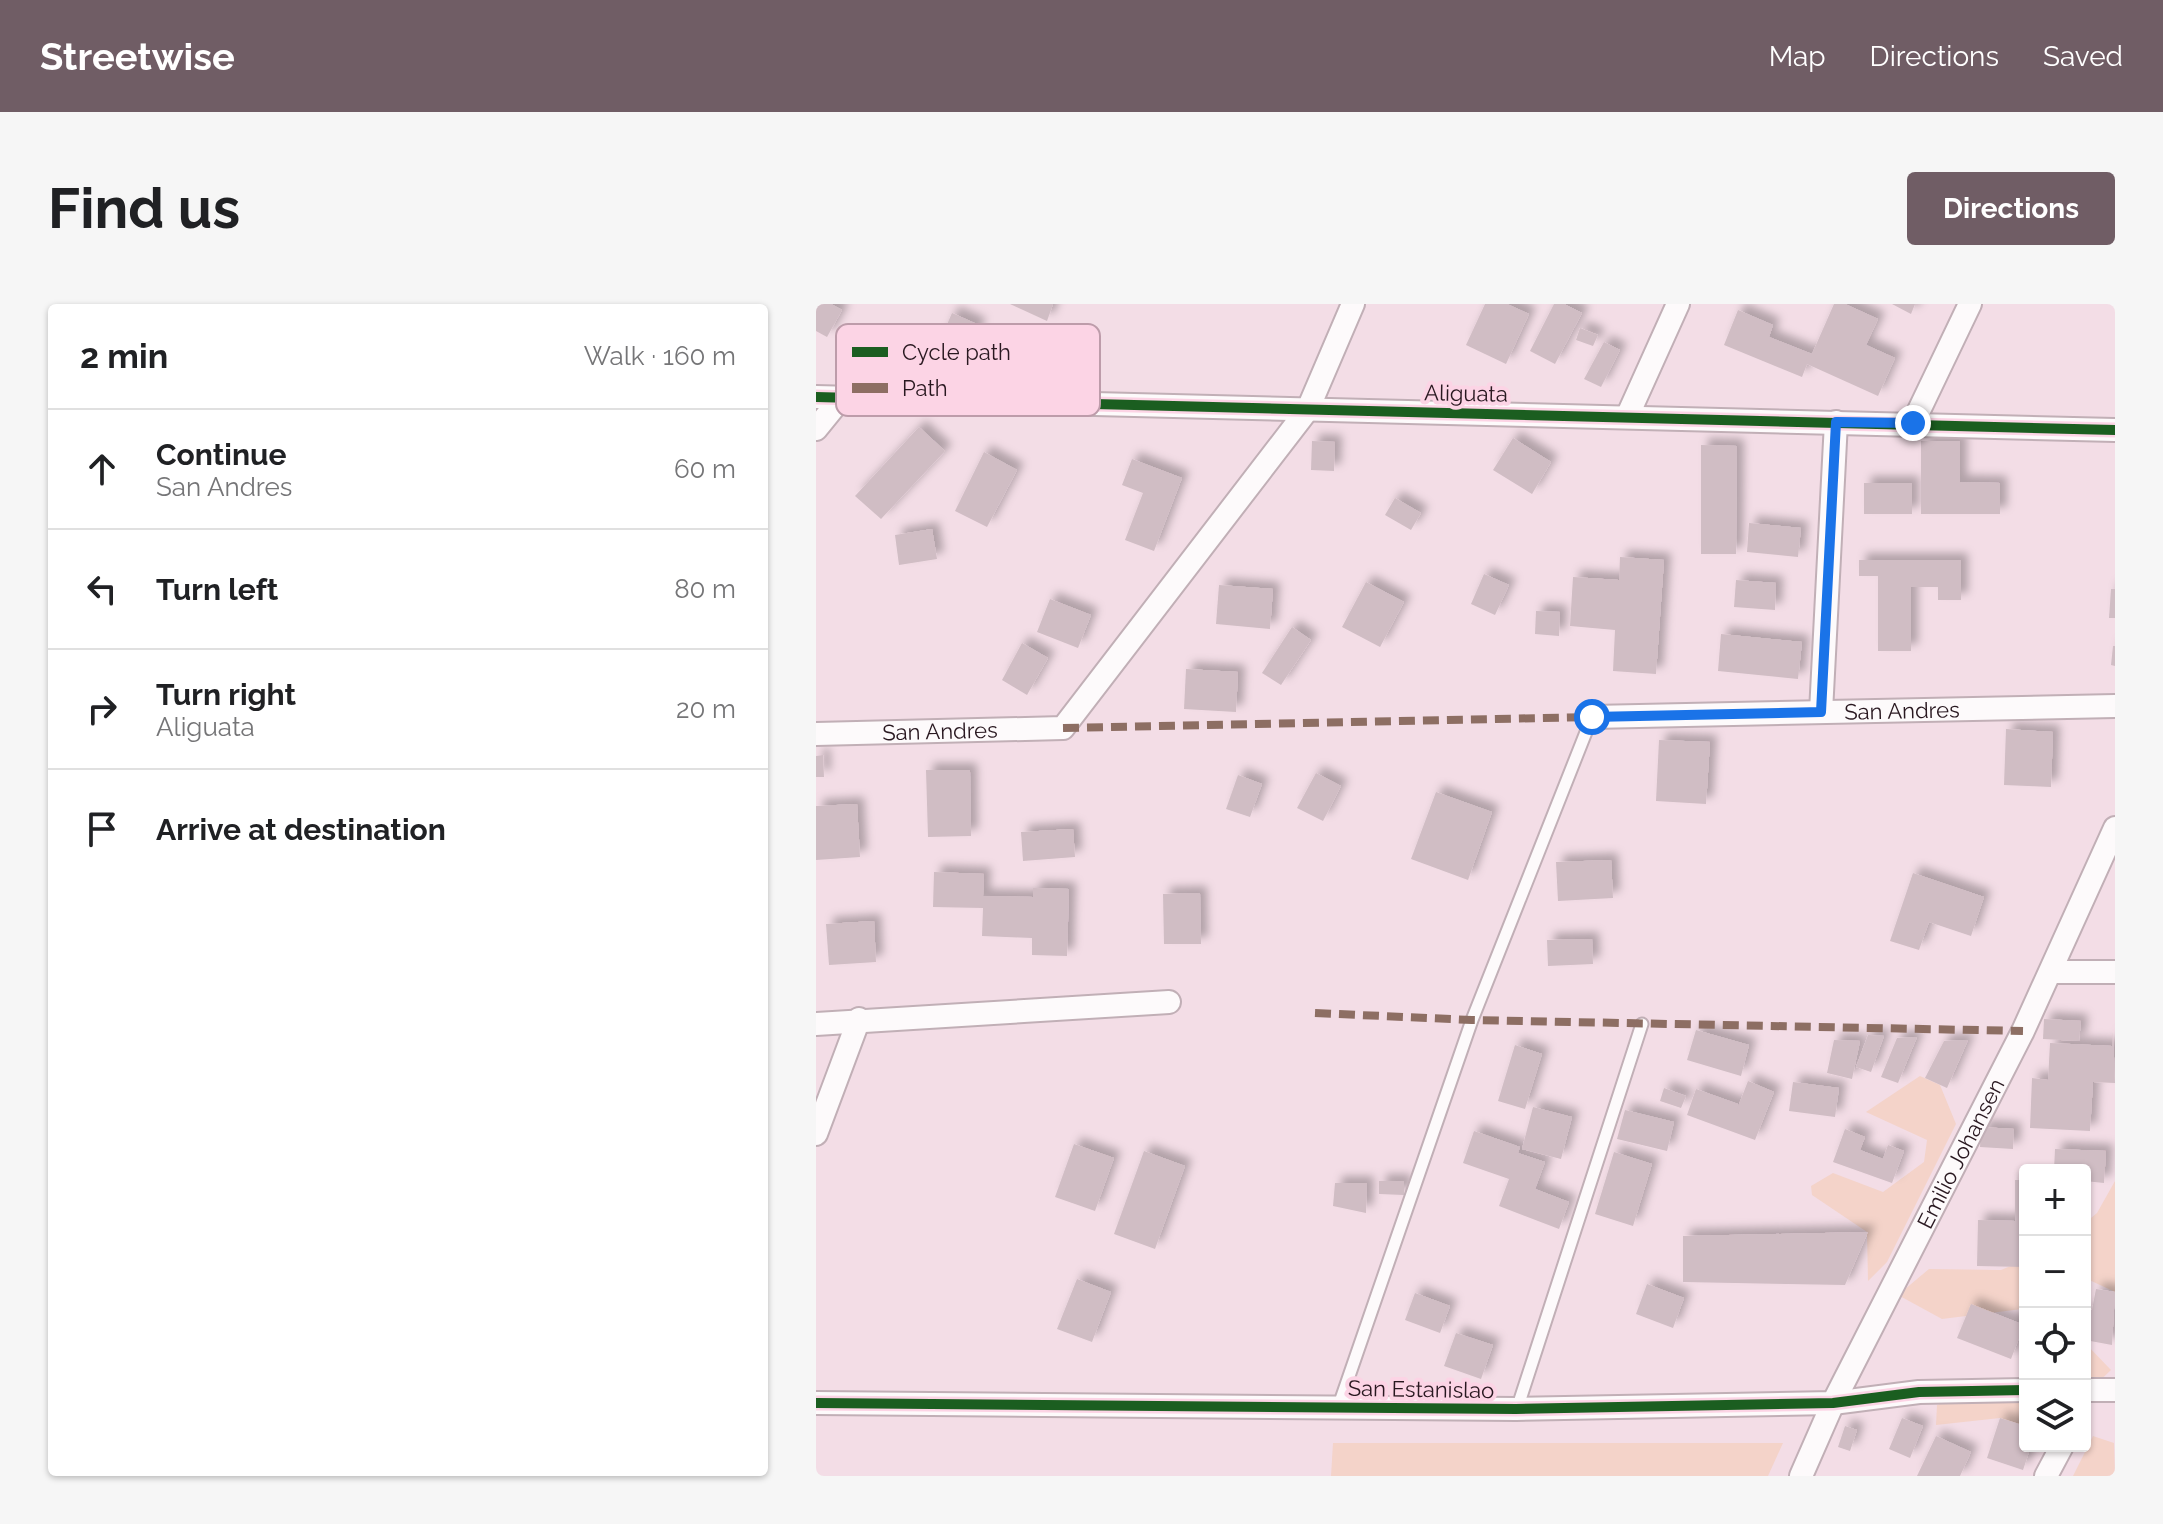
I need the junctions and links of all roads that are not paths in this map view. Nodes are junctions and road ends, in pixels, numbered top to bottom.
1 (1353, 304) edge
2 (1678, 304) edge
3 (1970, 304) edge
4 (836, 404) edge
5 (1100, 404) edge
6 (1308, 409) junction
7 (1627, 417) junction
8 (1836, 422) junction
9 (1913, 423) junction
10 (816, 429) edge
11 (2115, 430) edge
12 (2115, 706) edge
13 (1821, 712) junction
14 (1592, 717) joint
15 (816, 734) edge
16 (2115, 828) edge
17 (2051, 972) junction
18 (2115, 972) edge
19 (1169, 1002) dead end
20 (859, 1019) junction
21 (816, 1024) edge
22 (1642, 1024) dead end
23 (816, 1134) edge
24 (2019, 1390) edge
25 (2115, 1390) edge
26 (2091, 1393) edge
27 (816, 1403) edge
28 (1833, 1403) junction
29 (1338, 1408) junction
30 (1516, 1409) junction
31 (2059, 1452) edge
32 (1801, 1476) edge
33 (2046, 1476) edge

1 - 6 street
2 - 7 street
3 - 9 street
4 - 10 street
5 - 6 street, Aliguata
6 - 7 street, Aliguata
6 - 15 street, San Andres
7 - 8 street, Aliguata
8 - 9 street, Aliguata
8 - 13 street
9 - 11 street, Aliguata
12 - 13 street, San Andres
13 - 14 street, San Andres
14 - 29 lane
16 - 17 street, Emilio Johansen
17 - 18 street
17 - 28 street, Emilio Johansen
19 - 20 street
20 - 21 street
20 - 23 street
22 - 30 lane
24 - 28 street, San Estanislao
25 - 26 street
27 - 29 street, San Estanislao
28 - 30 street, San Estanislao
28 - 32 street, Emilio Johansen
29 - 30 street, San Estanislao
31 - 33 street

